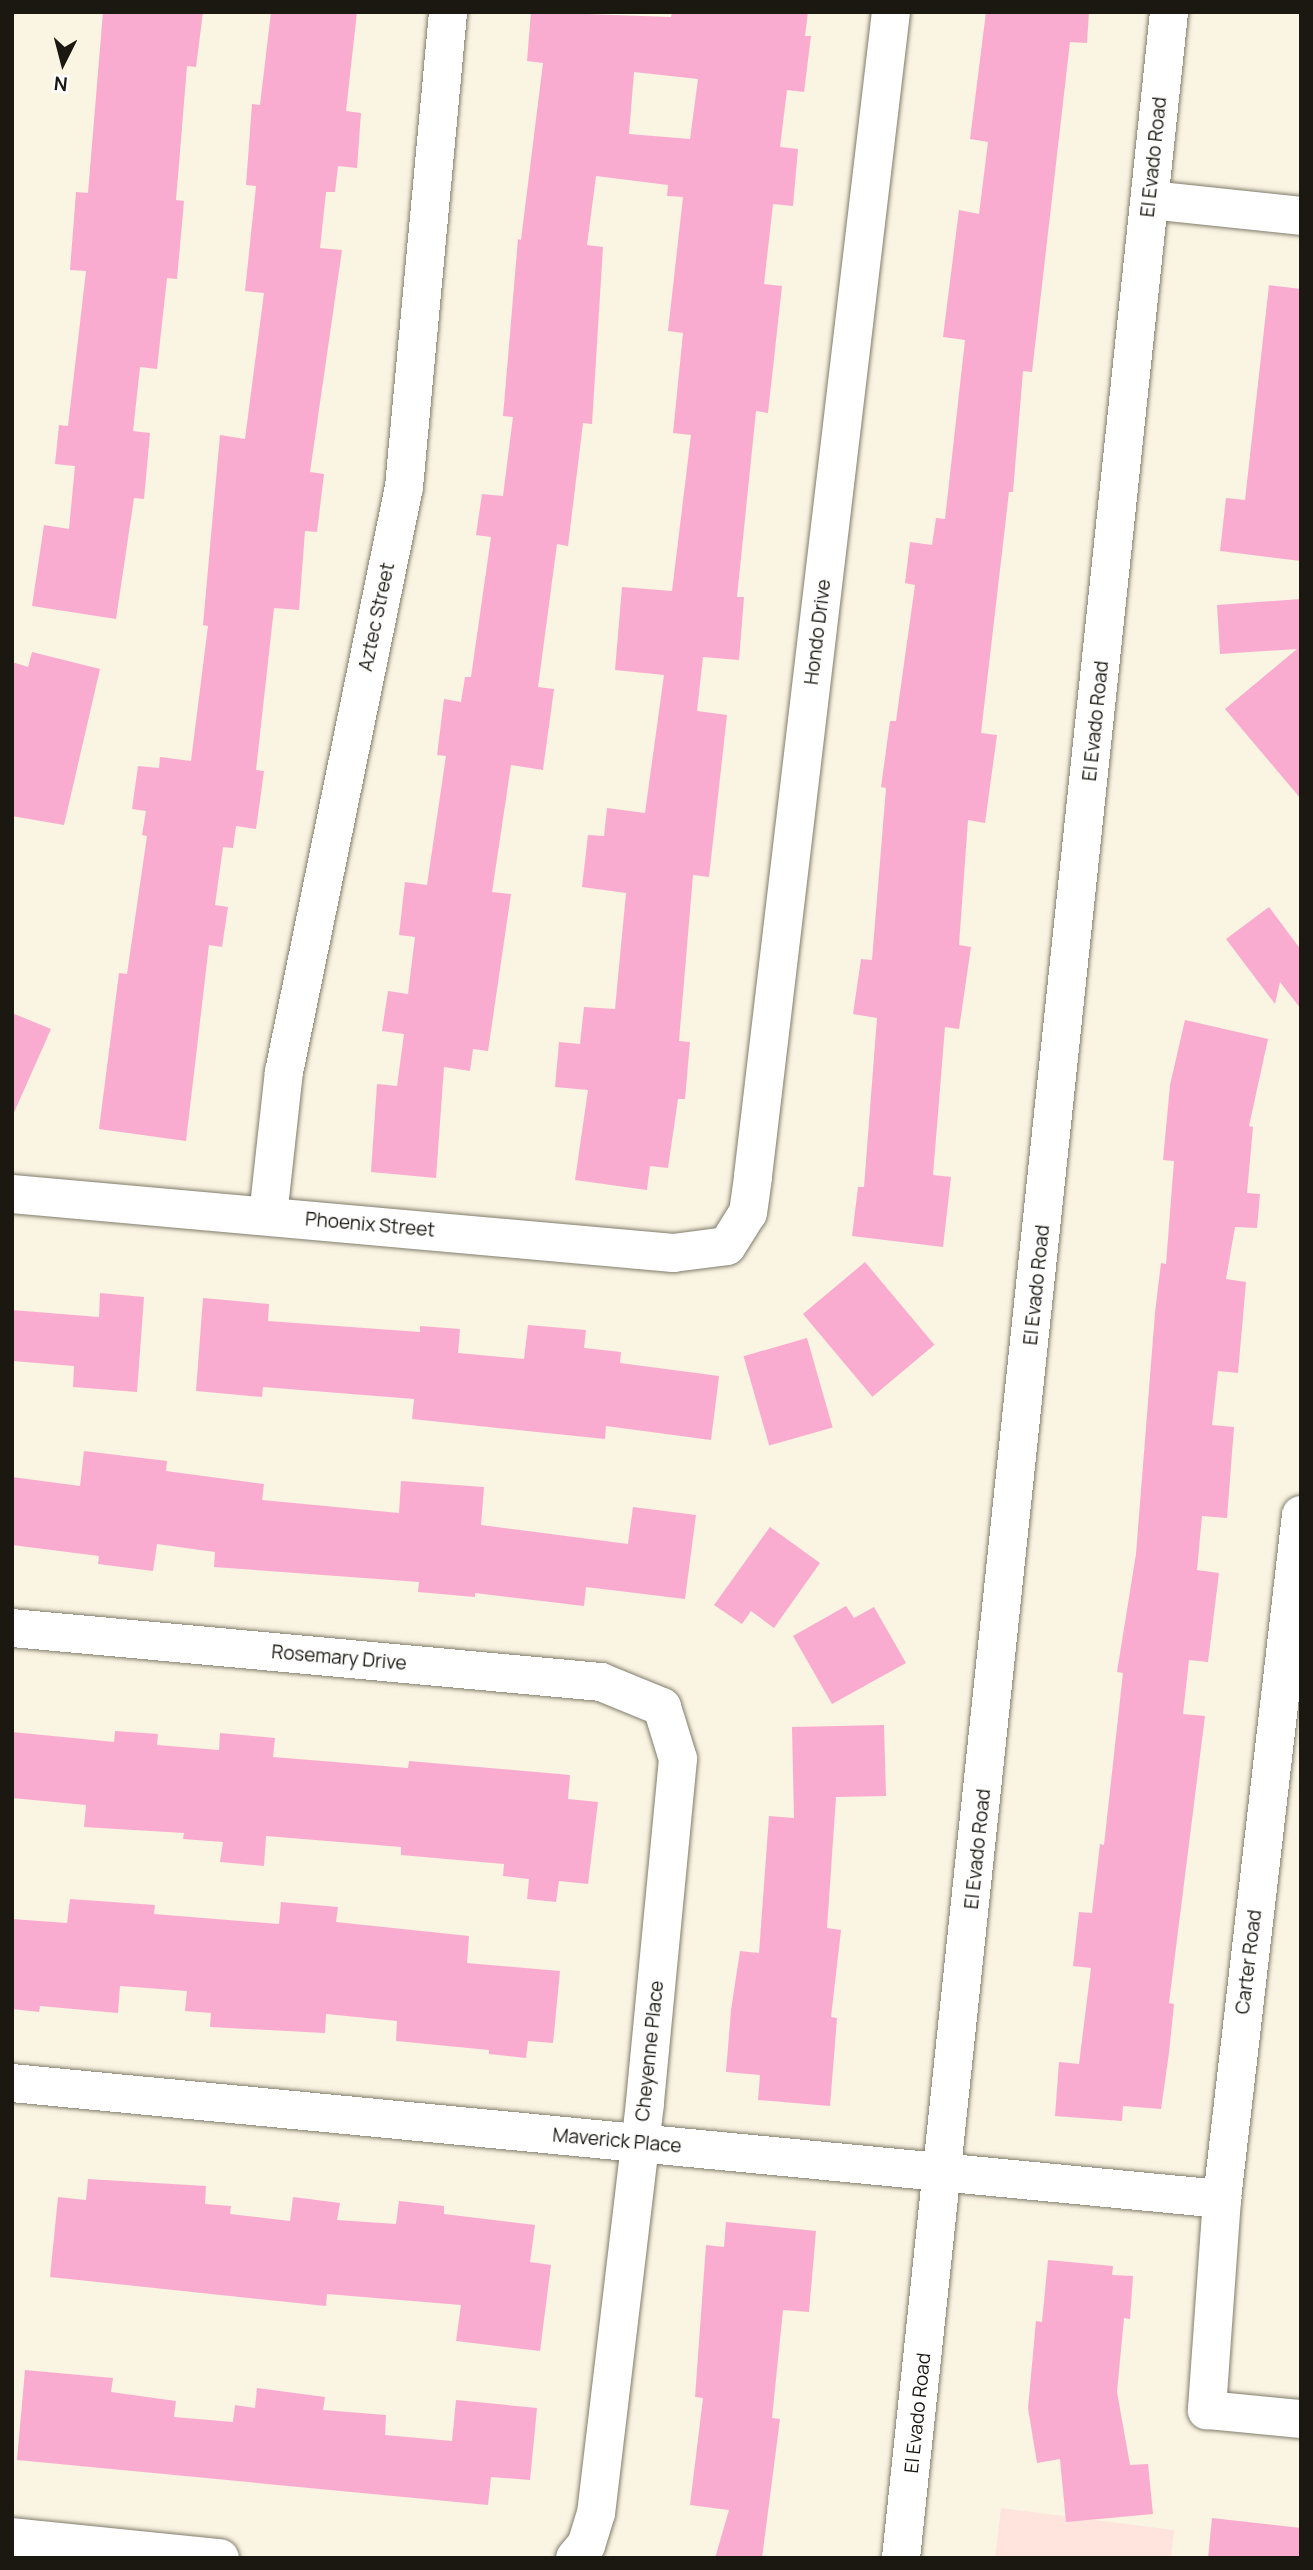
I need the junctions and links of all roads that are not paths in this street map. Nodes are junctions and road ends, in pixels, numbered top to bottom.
1 (448, 12) edge
2 (891, 12) edge
3 (1169, 12) edge
4 (1150, 200) junction
5 (1301, 216) edge
6 (12, 1194) edge
7 (268, 1216) junction
8 (727, 1246) joint
9 (1301, 1515) edge
10 (12, 1628) edge
11 (662, 1707) joint
12 (12, 2083) edge
13 (641, 2143) junction
14 (944, 2172) junction
15 (1222, 2199) junction
16 (1301, 2419) edge
17 (12, 2538) edge
18 (220, 2558) edge
19 (575, 2558) edge
20 (901, 2558) edge

1 - 7 street, Aztec Street
2 - 8 street, Hondo Drive
3 - 4 street, El Evado Road
4 - 5 street
4 - 14 street, El Evado Road
6 - 7 street, Phoenix Street
7 - 8 street, Phoenix Street
9 - 15 street, Carter Road
10 - 11 street, Rosemary Drive
11 - 13 street, Cheyenne Place
12 - 13 street, Maverick Place
13 - 14 street, Maverick Place
13 - 19 street, Cheyenne Place
14 - 15 street, Maverick Place
14 - 20 street, El Evado Road
15 - 16 street, Carter Road
17 - 18 street

